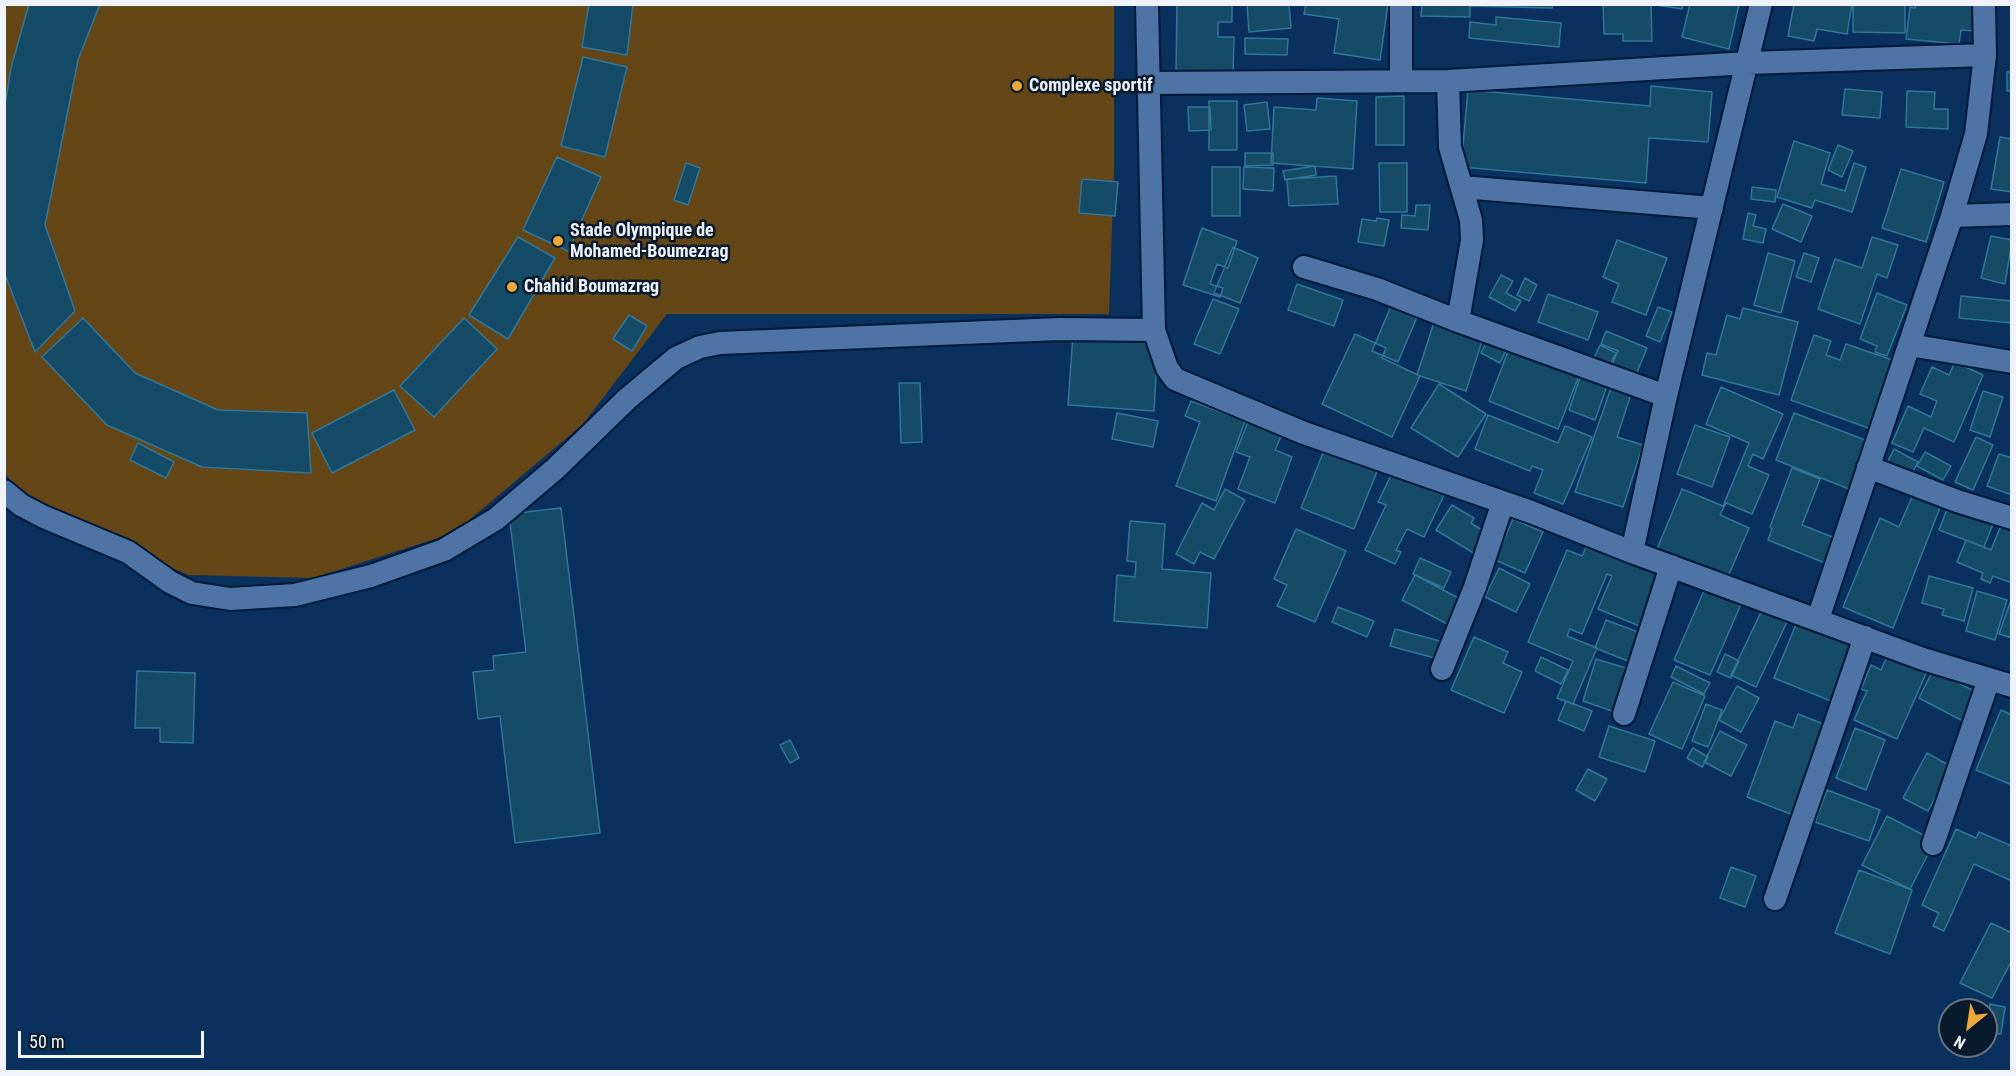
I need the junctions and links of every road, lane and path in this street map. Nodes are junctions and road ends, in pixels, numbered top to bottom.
1 (1147, 4) edge
2 (1401, 4) edge
3 (1761, 4) edge
4 (1984, 4) edge
5 (1985, 55) junction
6 (1749, 63) junction
7 (1401, 81) junction
8 (1448, 81) junction
9 (1148, 82) junction
10 (1462, 187) junction
11 (1712, 208) junction
12 (2012, 214) edge
13 (1952, 216) junction
14 (1304, 267) dead end
15 (1458, 321) junction
16 (1154, 330) junction
17 (1909, 345) junction
18 (2012, 362) edge
19 (1666, 396) junction
20 (1868, 467) junction
21 (4, 491) edge
22 (1503, 502) junction
23 (2012, 518) edge
24 (1632, 552) junction
25 (1671, 566) junction
26 (1818, 619) junction
27 (1865, 637) junction
28 (1442, 669) dead end
29 (1989, 679) junction
30 (2012, 686) edge
31 (1624, 714) dead end
32 (1933, 844) dead end
33 (1775, 898) dead end

1 - 9 street
2 - 7 street
3 - 6 street
4 - 5 street
5 - 6 street
5 - 13 street
6 - 8 street
6 - 11 street
7 - 8 street
7 - 9 street
8 - 10 street
9 - 16 street
10 - 11 street
10 - 15 street
11 - 19 street
12 - 13 street
13 - 17 street
14 - 15 street
15 - 19 street
16 - 21 street
16 - 22 street
17 - 18 street
17 - 20 street
19 - 24 street
20 - 23 street
20 - 26 street
22 - 24 street
22 - 28 street
24 - 25 street
25 - 26 street
25 - 31 street
26 - 27 street
27 - 29 street
27 - 33 street
29 - 30 street
29 - 32 street

